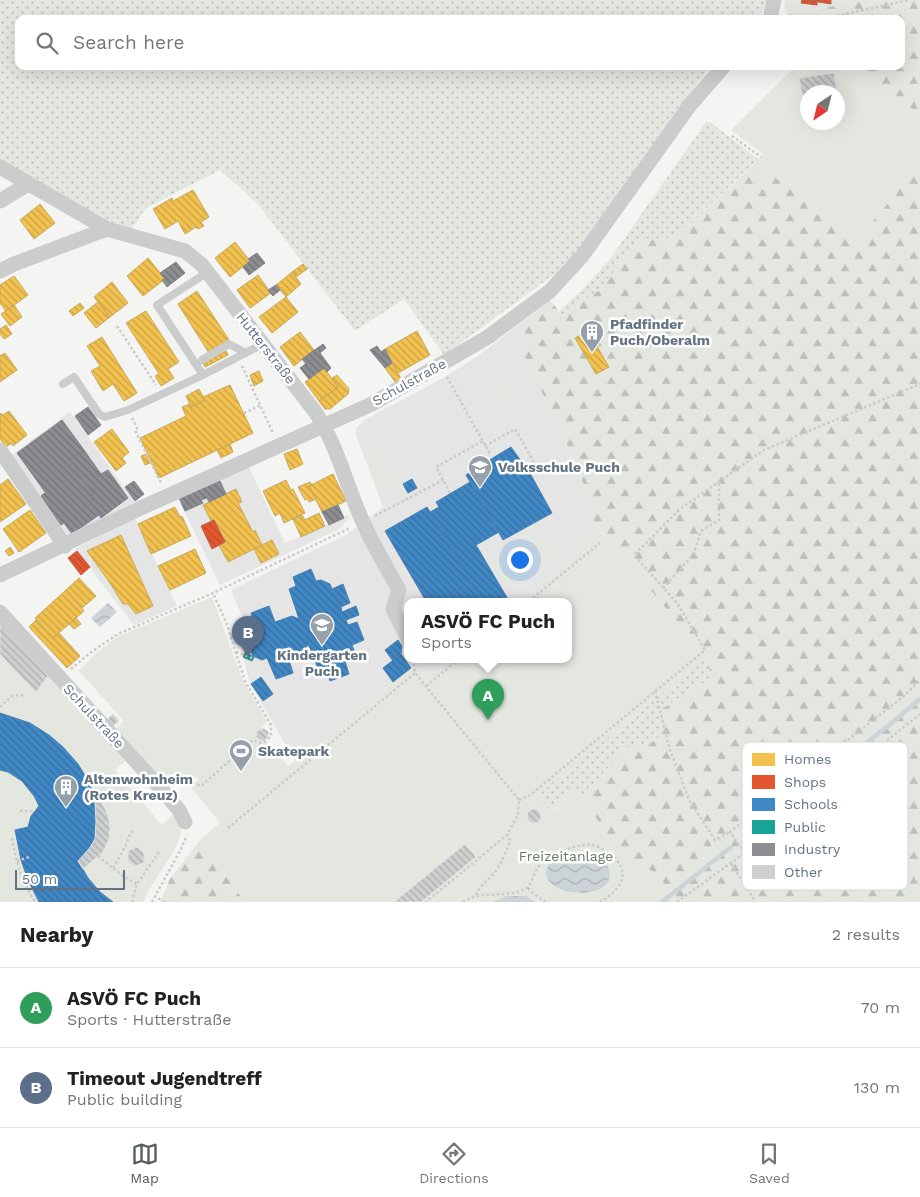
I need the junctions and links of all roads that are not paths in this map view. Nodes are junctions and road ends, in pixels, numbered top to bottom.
1 (774, 0) edge
2 (771, 15) edge
3 (721, 70) edge
4 (0, 167) edge
5 (28, 184) junction
6 (0, 201) edge
7 (107, 229) junction
8 (0, 271) edge
9 (208, 272) junction
10 (263, 344) junction
11 (246, 353) junction
12 (202, 360) dead end
13 (203, 375) junction
14 (63, 384) dead end
15 (324, 425) junction
16 (0, 450) edge
17 (65, 546) junction
18 (0, 575) edge
19 (0, 612) edge
20 (404, 631) edge
21 (185, 822) road end

1 - 2 street
3 - 15 street, Schulstraße
4 - 5 street, Hutterstraße
5 - 6 street
5 - 7 street, Hutterstraße
7 - 8 street
7 - 9 street, Hutterstraße
9 - 10 street, Hutterstraße
9 - 13 lane
10 - 11 lane
10 - 15 street, Hutterstraße
11 - 12 lane
11 - 13 lane
13 - 14 lane
15 - 17 street, Schulstraße
15 - 20 street, Hutterstraße
16 - 17 street
17 - 18 street, Schulstraße
19 - 21 street, Schulstraße

